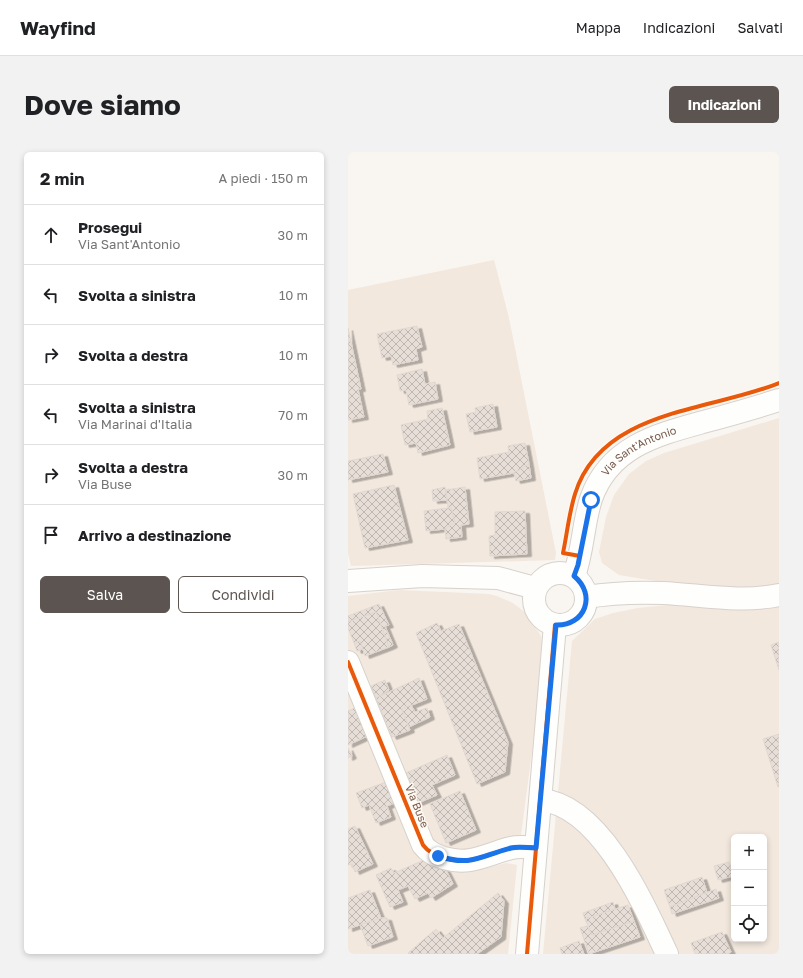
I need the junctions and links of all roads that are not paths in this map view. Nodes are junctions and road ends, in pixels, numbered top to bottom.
1 (779, 400) edge
2 (574, 576) junction
3 (348, 581) edge
4 (535, 588) junction
5 (779, 595) edge
6 (586, 597) junction
7 (556, 625) junction
8 (348, 662) edge
9 (541, 800) junction
10 (536, 848) junction
11 (527, 954) edge
12 (667, 954) edge

1 - 2 street, Via Sant'Antonio
2 - 4 street
2 - 6 street
3 - 4 street
4 - 7 street
5 - 6 street
6 - 7 street
7 - 9 street
8 - 10 street, Via Buse
9 - 10 street
9 - 12 street
10 - 11 street

